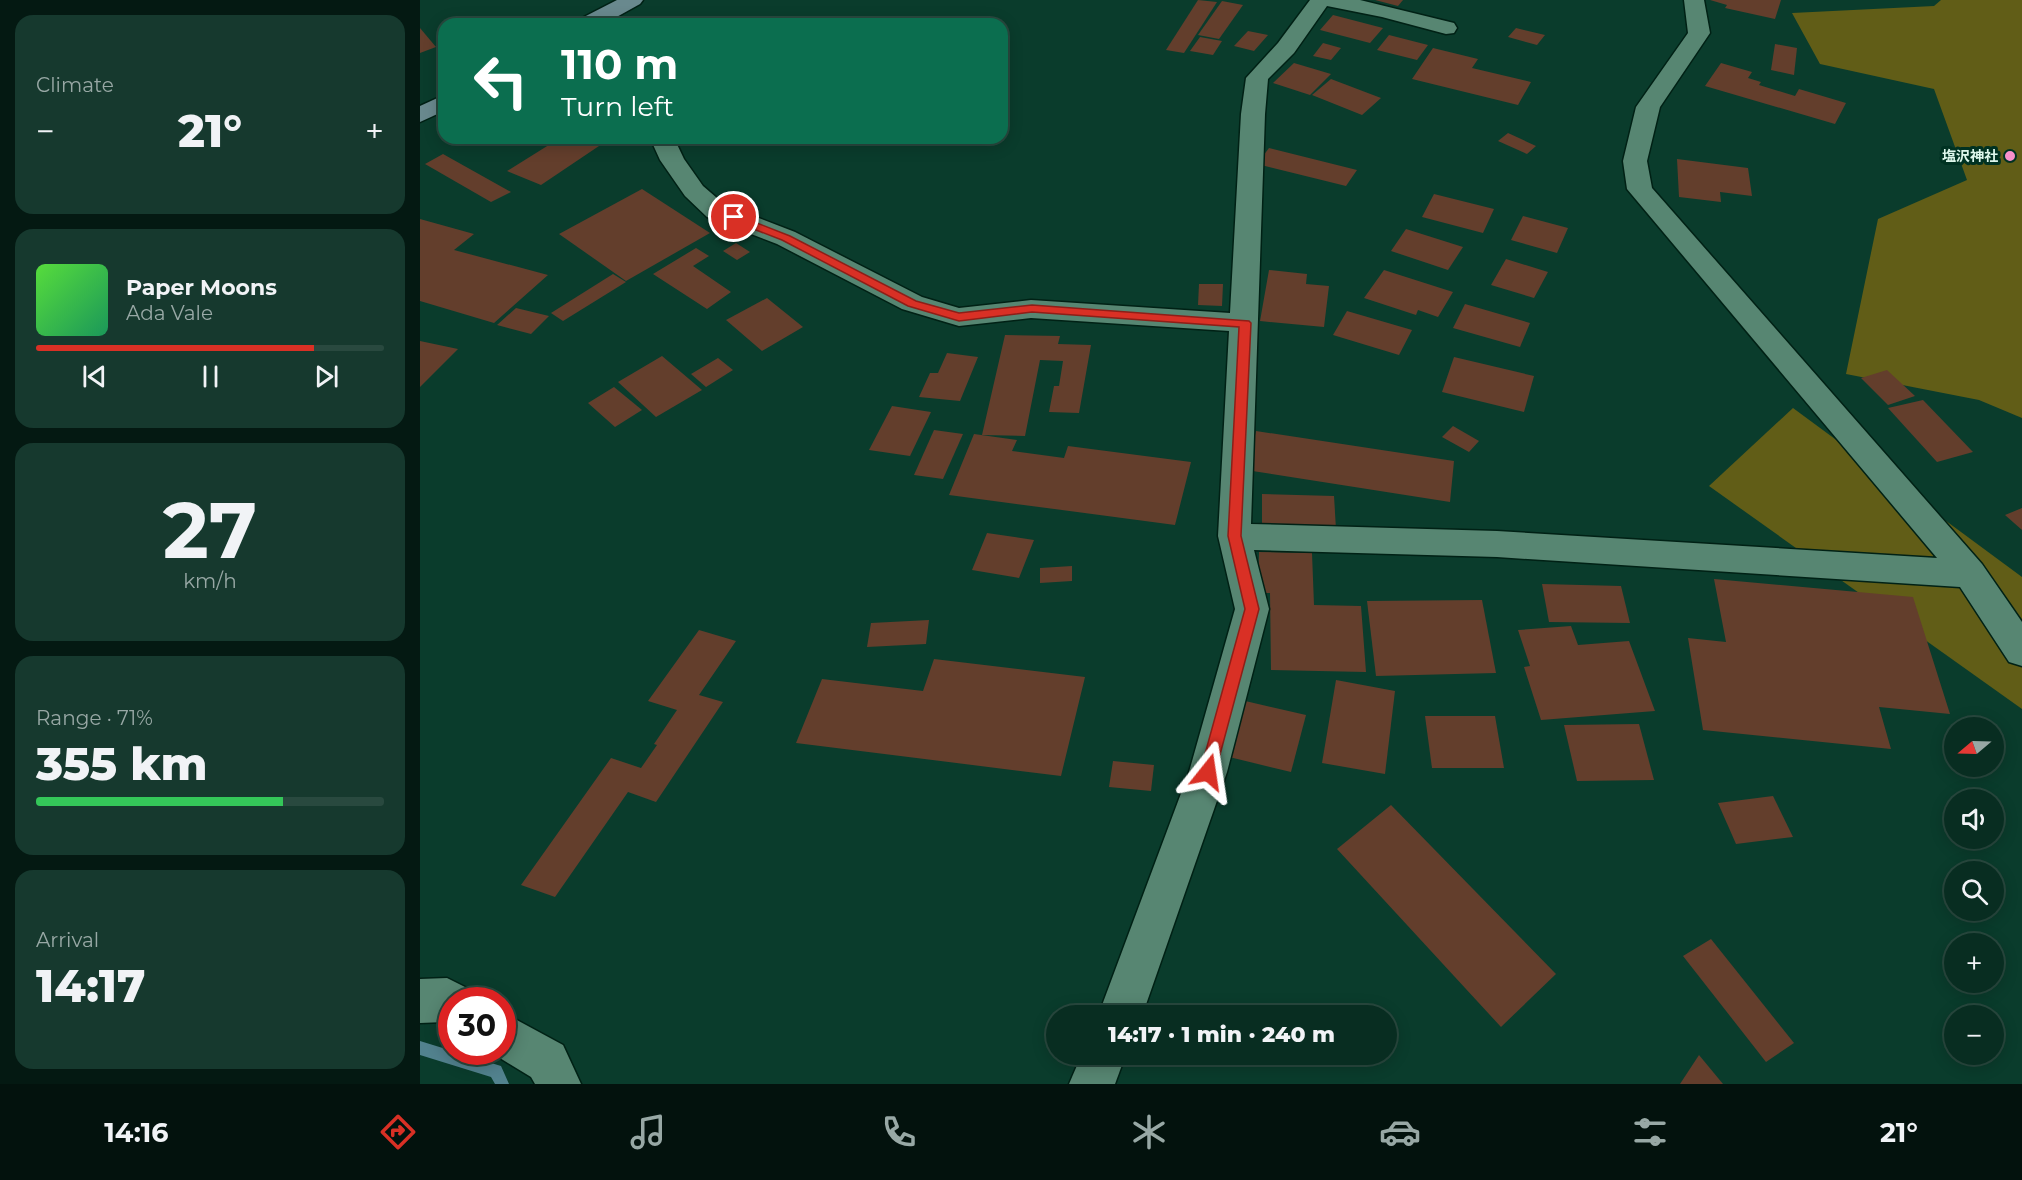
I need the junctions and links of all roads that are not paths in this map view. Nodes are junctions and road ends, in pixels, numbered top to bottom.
1 (633, 0) edge
2 (1321, 0) edge
3 (1327, 0) edge
4 (1694, 0) edge
5 (599, 18) edge
6 (1446, 28) dead end
7 (438, 105) edge
8 (420, 115) edge
9 (665, 144) edge
10 (1245, 323) junction
11 (1234, 536) junction
12 (1970, 574) junction
13 (2022, 651) edge
14 (438, 1001) edge
15 (420, 1002) edge
16 (1124, 1005) edge
17 (516, 1042) edge
18 (1100, 1065) edge
19 (558, 1084) edge
20 (1092, 1084) edge

1 - 5 main road
2 - 10 street
3 - 6 street
4 - 12 street
7 - 8 main road
9 - 10 street
10 - 11 street
11 - 12 street
11 - 16 street
12 - 13 street
14 - 15 street
17 - 19 street
18 - 20 street

